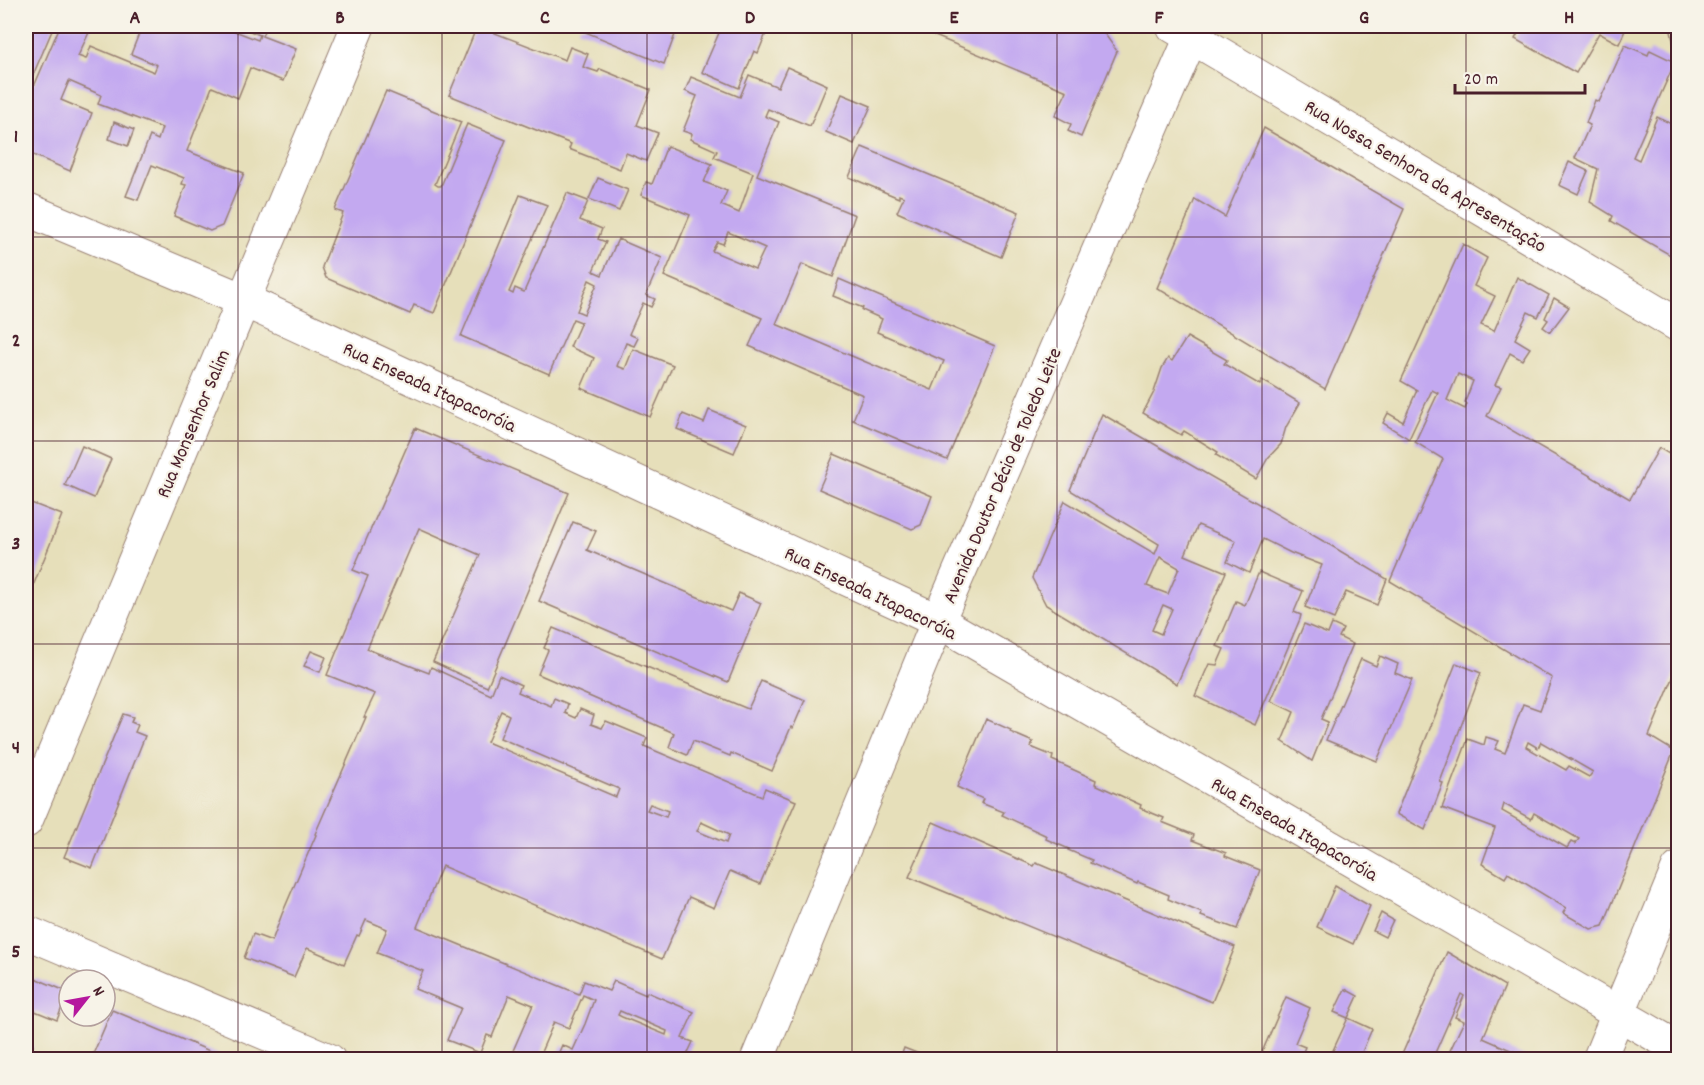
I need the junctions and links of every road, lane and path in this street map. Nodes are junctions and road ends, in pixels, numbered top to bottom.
1 (358, 26) edge
2 (1187, 29) edge
3 (26, 209) edge
4 (243, 300) junction
5 (1678, 325) edge
6 (938, 621) junction
7 (26, 821) edge
8 (1678, 869) edge
9 (26, 932) edge
10 (1618, 1014) junction
11 (1678, 1048) edge
12 (329, 1059) edge
13 (757, 1059) edge
14 (1599, 1059) edge

1 - 4 street, Rua Monsenhor Salim
2 - 5 street, Rua Nossa Senhora da Apresentação
2 - 6 street, Avenida Doutor Décio de Toledo Leite
3 - 4 street, Rua Enseada Itapacoróia
4 - 6 street, Rua Enseada Itapacoróia
4 - 7 street, Rua Monsenhor Salim
6 - 10 street, Rua Enseada Itapacoróia
6 - 13 street, Avenida Doutor Décio de Toledo Leite
8 - 10 street
9 - 12 street
10 - 11 street, Rua Enseada Itapacoróia
10 - 14 street

